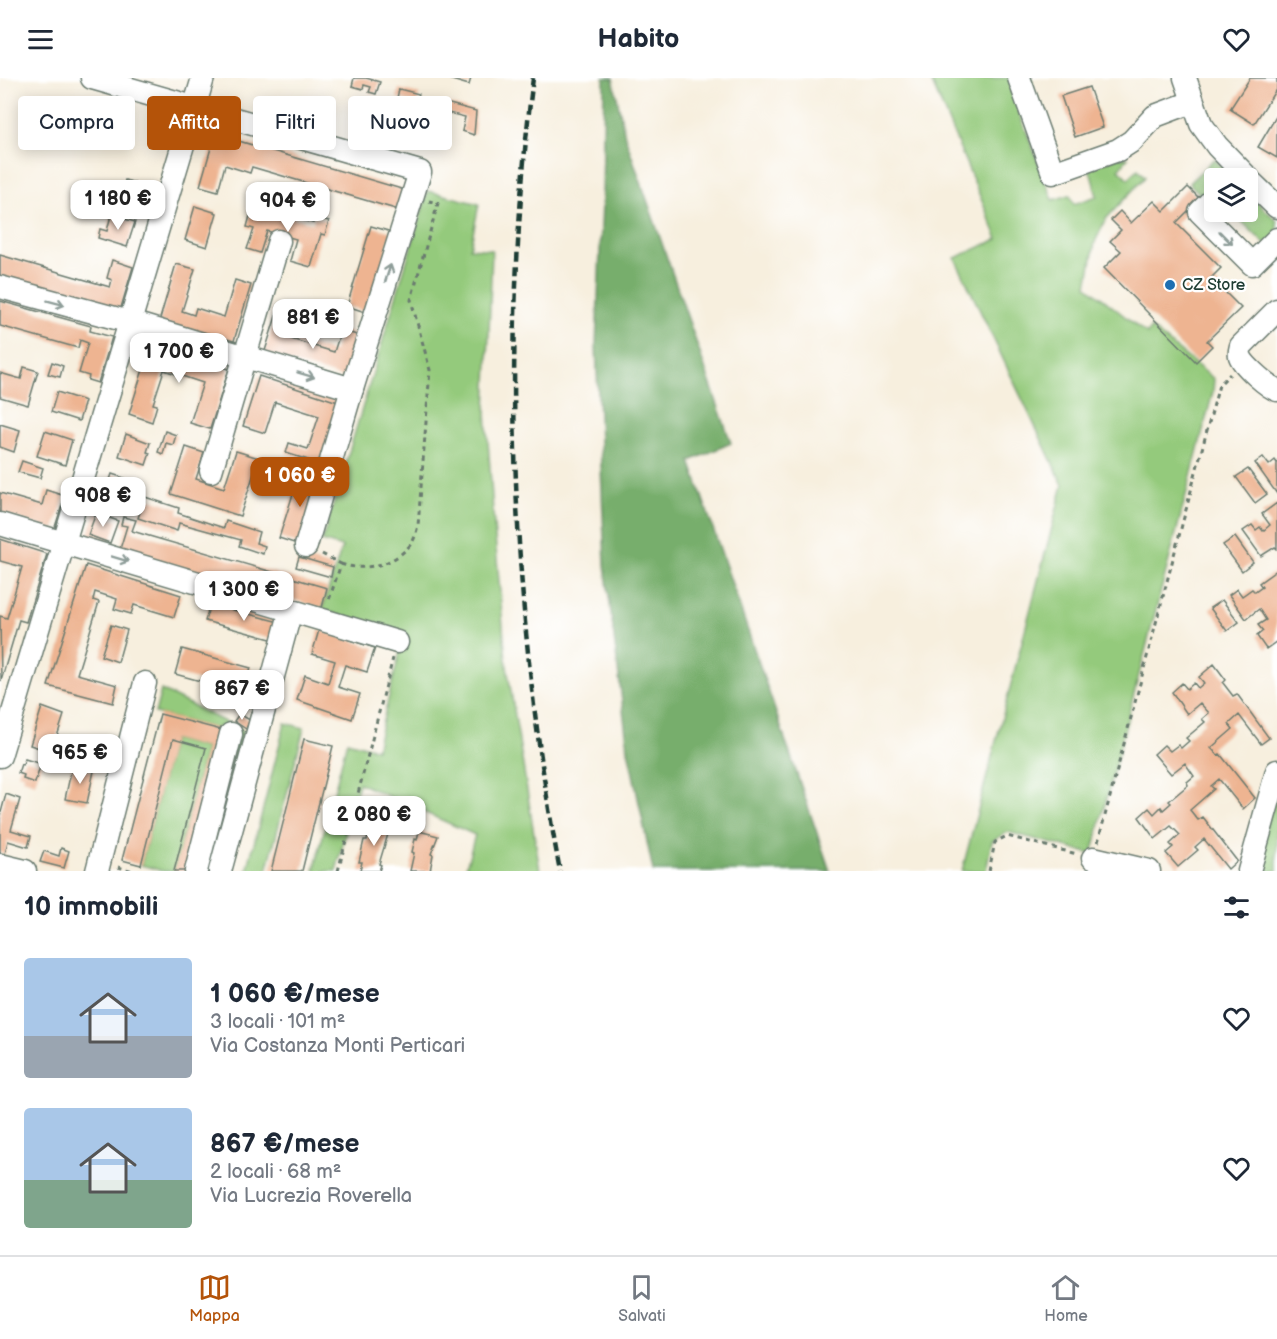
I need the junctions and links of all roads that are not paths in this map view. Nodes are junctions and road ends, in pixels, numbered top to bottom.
1 (92, 78) edge
2 (203, 78) edge
3 (1019, 78) edge
4 (1185, 78) edge
5 (155, 96) edge
6 (197, 96) edge
7 (1192, 102) junction
8 (241, 121) edge
9 (181, 150) edge
10 (1235, 168) edge
11 (1258, 191) edge
12 (1277, 207) edge
13 (1210, 222) edge
14 (1277, 239) edge
15 (279, 241) dead end
16 (0, 287) edge
17 (1277, 310) edge
18 (130, 322) junction
19 (245, 357) junction
20 (1273, 380) edge
21 (352, 389) junction
22 (211, 471) dead end
23 (0, 524) edge
24 (64, 542) junction
25 (306, 546) road end
26 (291, 610) junction
27 (397, 642) road end
28 (145, 683) dead end
29 (231, 734) dead end
30 (0, 756) edge
31 (1277, 771) edge
32 (211, 813) junction
33 (235, 819) junction
34 (1094, 858) road end
35 (0, 865) edge
36 (25, 871) edge
37 (97, 871) edge
38 (196, 871) edge
39 (220, 871) edge
40 (1149, 871) edge
41 (1248, 871) edge

1 - 5 street
2 - 6 street
3 - 7 street
4 - 7 street
7 - 10 street
21 -> 8 street
9 - 18 street
11 - 12 street
13 -> 14 street
15 - 19 street
16 -> 18 street
17 - 20 street
18 - 19 street
18 - 24 street
19 -> 21 street
19 - 22 street
21 - 25 street
23 - 24 street
24 -> 26 street
24 - 30 street
26 - 27 street
26 - 33 street
28 - 37 street
29 - 32 street
31 - 41 street
32 - 33 street
32 - 38 street
33 - 39 street
34 - 40 street
35 - 36 street

